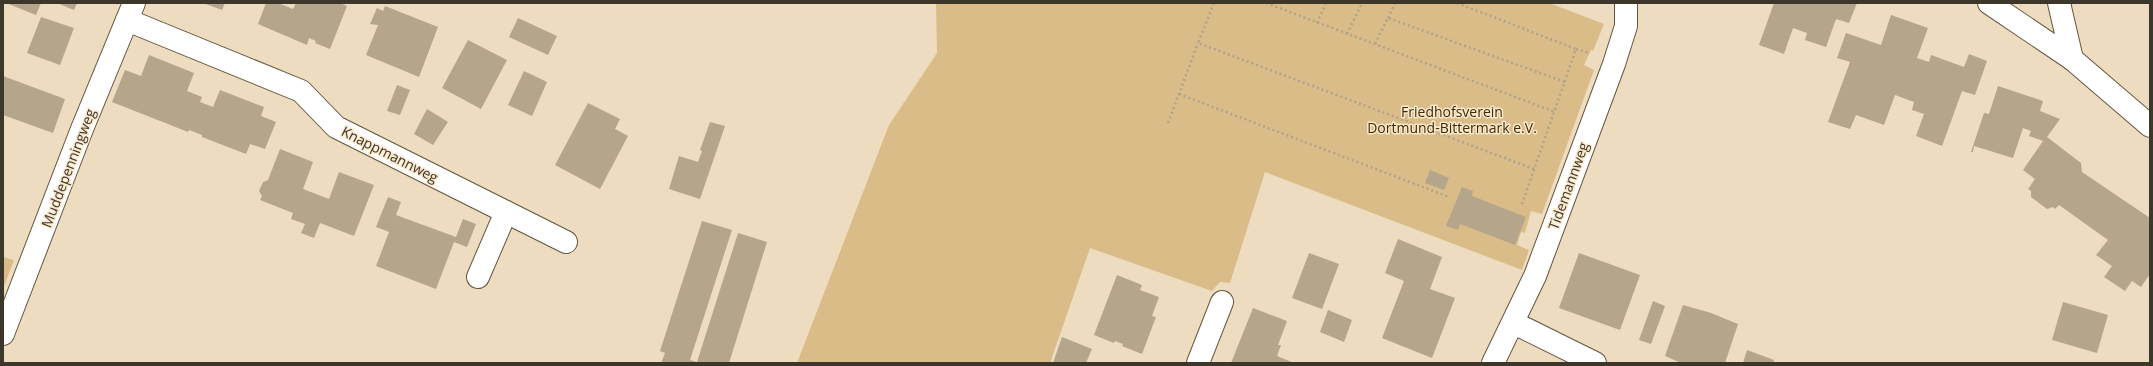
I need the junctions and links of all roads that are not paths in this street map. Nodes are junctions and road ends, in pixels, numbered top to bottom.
1 (1626, 3) edge
2 (1989, 3) edge
3 (2059, 3) edge
4 (131, 12) edge
5 (2072, 59) junction
6 (2150, 126) edge
7 (506, 212) junction
8 (566, 242) dead end
9 (478, 278) dead end
10 (1222, 302) dead end
11 (1514, 323) junction
12 (3, 334) edge
13 (1198, 363) edge
14 (1493, 363) edge
15 (1595, 363) edge

1 - 11 street, Tidemannweg
2 - 5 street
3 - 5 street
4 - 7 street, Knappmannweg
4 - 12 street, Muddepenningweg
5 - 6 street
7 - 8 street, Knappmannweg
7 - 9 street
10 - 13 street
11 - 14 street, Tidemannweg
11 - 15 street

